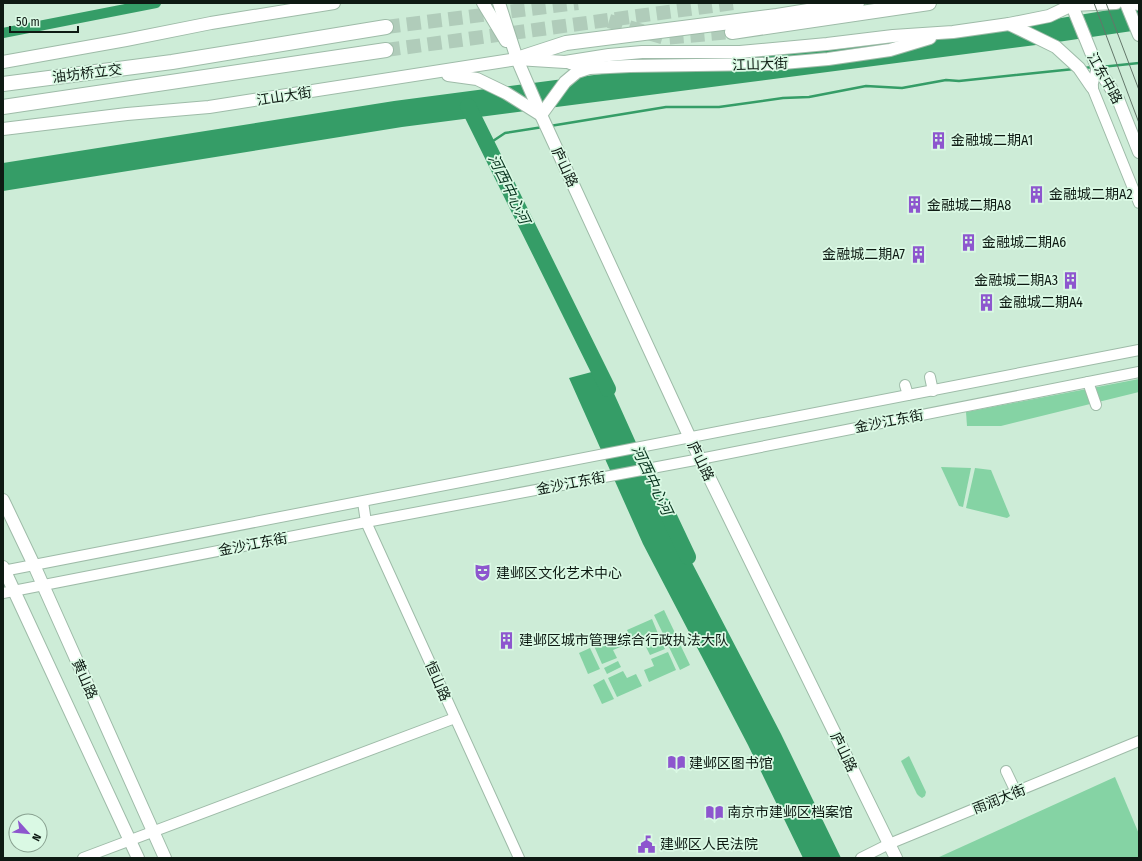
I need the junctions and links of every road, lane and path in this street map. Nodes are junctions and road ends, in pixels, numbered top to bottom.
1 (334, 3) edge
2 (483, 3) edge
3 (499, 3) edge
4 (857, 3) edge
5 (929, 3) edge
6 (1116, 3) edge
7 (1126, 3) edge
8 (1131, 3) edge
9 (1070, 4) edge
10 (1139, 4) edge
11 (1009, 24) junction
12 (386, 27) tunnel mouth
13 (732, 32) tunnel mouth
14 (953, 32) junction
15 (1139, 35) edge
16 (386, 50) tunnel mouth
17 (517, 59) junction
18 (3, 62) edge
19 (565, 62) junction
20 (1097, 67) junction
21 (589, 68) junction
22 (434, 73) junction
23 (3, 84) edge
24 (1092, 87) junction
25 (3, 107) edge
26 (541, 115) junction
27 (3, 129) edge
28 (1139, 152) edge
29 (1139, 203) edge
30 (1139, 350) edge
31 (1139, 372) edge
32 (930, 377) dead end
33 (1088, 382) junction
34 (905, 386) dead end
35 (933, 391) junction
36 (908, 395) junction
37 (1096, 405) dead end
38 (690, 438) junction
39 (700, 459) junction
40 (3, 500) edge
41 (363, 502) junction
42 (366, 522) junction
43 (34, 565) junction
44 (4, 570) edge
45 (43, 584) junction
46 (8, 592) edge
47 (454, 718) junction
48 (1139, 741) edge
49 (1006, 771) dead end
50 (1016, 792) junction
51 (154, 832) junction
52 (130, 841) junction
53 (889, 844) junction
54 (83, 858) edge
55 (138, 858) edge
56 (165, 858) edge
57 (519, 858) edge
58 (861, 858) edge
59 (896, 858) edge

1 - 18 main road
2 - 17 main road, 庐山路
3 - 17 main road, 庐山路
4 - 17 highway
5 - 13 highway
6 - 9 main road, 江山大街
7 - 15 main road
8 - 10 main road
9 - 11 main road, 江山大街
9 - 20 main road, 江东中路
11 - 14 main road, 江山大街
11 - 24 main road
12 - 23 highway, 油坊桥立交
14 - 19 main road, 江山大街
14 - 21 main road, 江山大街
16 - 25 highway, 油坊桥立交
17 - 19 main road, 江山大街
17 - 22 main road, 江山大街
17 - 26 main road, 庐山路
19 - 21 main road, 江山大街
20 - 24 street
20 - 28 main road, 江东中路
21 - 26 main road
22 - 26 main road
22 - 27 main road, 江山大街
24 - 29 street
26 - 38 main road, 庐山路
30 - 35 street, 金沙江东街
31 - 33 street, 金沙江东街
32 - 35 street
33 - 37 street
33 - 39 street, 金沙江东街
34 - 36 street
35 - 36 street, 金沙江东街
36 - 38 street, 金沙江东街
38 - 39 main road, 庐山路
38 - 41 street, 金沙江东街
39 - 42 street, 金沙江东街
39 - 53 main road, 庐山路
40 - 43 main road, 黄山路
41 - 42 street, 恒山路
41 - 43 street, 金沙江东街
42 - 45 street, 金沙江东街
42 - 47 street, 恒山路
43 - 44 street, 金沙江东街
43 - 45 main road, 黄山路
44 - 46 main road, 黄山路
45 - 46 street, 金沙江东街
45 - 51 main road, 黄山路
46 - 52 main road, 黄山路
47 - 51 street
47 - 57 street, 恒山路
48 - 50 street, 雨润大街
49 - 50 street
50 - 53 street, 雨润大街
51 - 52 street
51 - 56 main road, 黄山路
52 - 54 street
52 - 55 main road, 黄山路
53 - 58 street, 雨润大街
53 - 59 main road, 庐山路

